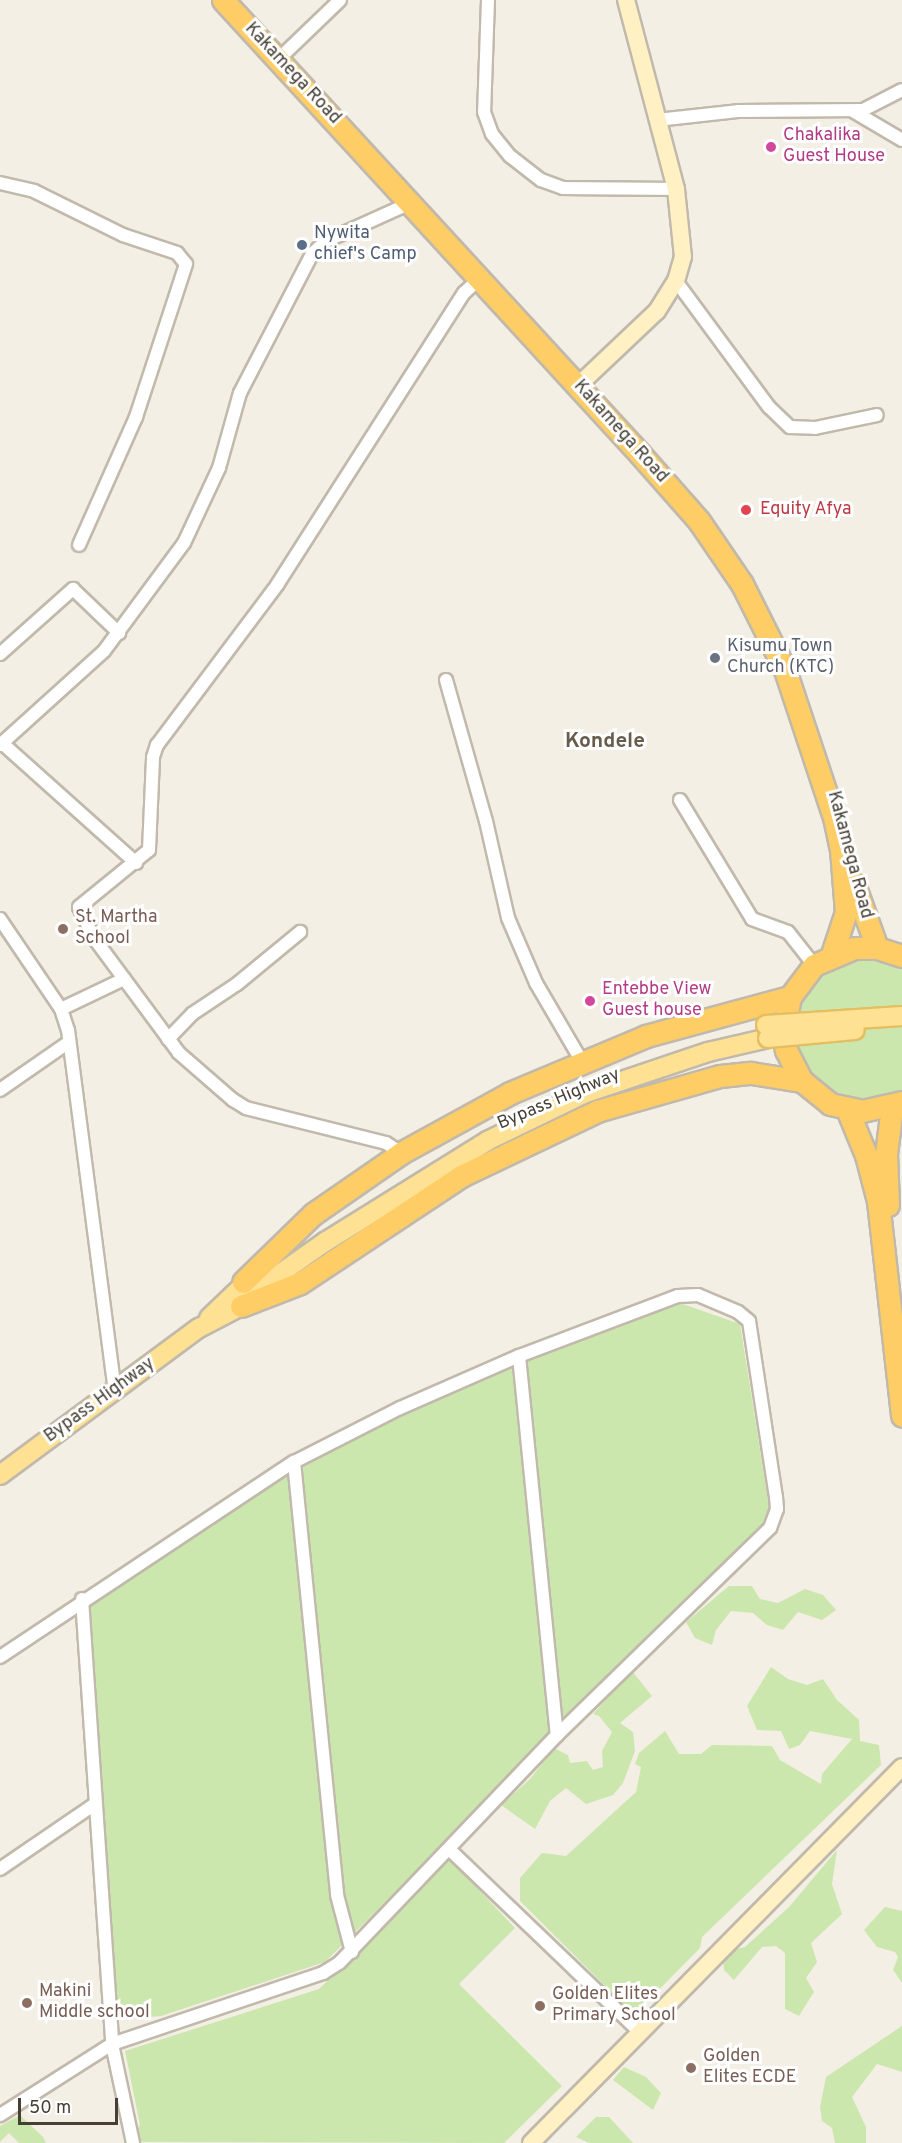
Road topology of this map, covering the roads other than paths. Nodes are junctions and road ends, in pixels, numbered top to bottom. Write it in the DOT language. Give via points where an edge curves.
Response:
graph roads {
  1 [pos="223,0"];
  2 [pos="235,0"];
  3 [pos="340,0"];
  4 [pos="488,0"];
  5 [pos="626,0"];
  6 [pos="285,53"];
  7 [pos="902,90"];
  8 [pos="853,111"];
  9 [pos="657,120"];
  10 [pos="902,140"];
  11 [pos="0,183"];
  12 [pos="676,189"];
  13 [pos="410,203"];
  14 [pos="479,279"];
  15 [pos="676,281"];
  16 [pos="584,380"];
  17 [pos="876,415"];
  18 [pos="79,545"];
  19 [pos="119,633"];
  20 [pos="0,654"];
  21 [pos="446,680"];
  22 [pos="1,744"];
  23 [pos="680,800"];
  24 [pos="136,863"];
  25 [pos="0,919"];
  26 [pos="300,932"];
  27 [pos="877,948"];
  28 [pos="902,956"];
  29 [pos="823,959"];
  30 [pos="124,979"];
  31 [pos="790,997"];
  32 [pos="61,1009"];
  33 [pos="902,1016"];
  34 [pos="902,1027"];
  35 [pos="168,1039"];
  36 [pos="69,1042"];
  37 [pos="580,1060"];
  38 [pos="802,1081"];
  39 [pos="0,1090"];
  40 [pos="897,1104"];
  41 [pos="847,1109"];
  42 [pos="400,1153"];
  43 [pos="321,1239"];
  44 [pos="243,1282"];
  45 [pos="241,1306"];
  46 [pos="902,1316"];
  47 [pos="199,1328"];
  48 [pos="519,1356"];
  49 [pos="115,1390"];
  50 [pos="902,1416"];
  51 [pos="294,1462"];
  52 [pos="0,1475"];
  53 [pos="82,1599"];
  54 [pos="0,1657"];
  55 [pos="557,1736"];
  56 [pos="902,1767"];
  57 [pos="95,1804"];
  58 [pos="449,1849"];
  59 [pos="0,1869"];
  60 [pos="352,1952"];
  61 [pos="640,2033"];
  62 [pos="112,2044"];
  63 [pos="0,2115"];
  64 [pos="133,2143"];
  65 [pos="531,2143"];
  1 -- 13 [label="highway, Kakamega Road"];
  2 -- 6 [label="highway, Kakamega Road"];
  3 -- 6 [label="street"];
  4 -- 12 [label="street" via="484,112 492,134 510,156 541,180 563,188"];
  5 -- 9 [label="street"];
  6 -- 16 [label="highway, Kakamega Road"];
  7 -- 8 [label="street" via="878,105"];
  8 -- 9 [label="street" via="738,111"];
  8 -- 10 [label="street"];
  9 -- 12 [label="street"];
  11 -- 18 [label="street" via="34,191 123,235 177,254 186,264 136,417"];
  12 -- 15 [label="street" via="683,257"];
  13 -- 14 [label="highway, Kakamega Road"];
  13 -- 19 [label="street" via="326,242 312,254 240,393 221,461 194,525"];
  14 -- 24 [label="street" via="464,293 276,585 157,745 153,757 150,850"];
  14 -- 29 [label="highway, Kakamega Road" via="699,521 747,593 785,670 841,849 846,912"];
  15 -- 16 [label="street" via="657,311"];
  15 -- 17 [label="street" via="769,407 790,427 814,428"];
  16 -- 27 [label="highway, Kakamega Road" via="703,518 746,579 776,635 811,717 839,813 861,911"];
  19 -- 20 [label="street" via="73,589"];
  19 -- 22 [label="street" via="90,665"];
  21 -- 37 [label="street" via="486,821 508,918 536,983"];
  22 -- 24 [label="street"];
  23 -- 29 [label="street" via="752,919 788,932"];
  24 -- 30 [label="street" via="78,907 84,923"];
  25 -- 32 [label="street"];
  26 -- 35 [label="street" via="237,984 192,1014"];
  27 -- 28 [label="highway"];
  27 -- 29 [label="highway" via="854,948"];
  29 -- 31 [label="highway, Kakamega Road"];
  30 -- 32 [label="street"];
  30 -- 35 [label="street"];
  31 -- 37 [label="highway" via="686,1022"];
  31 -- 38 [label="highway" via="785,1014 786,1050"];
  32 -- 36 [label="street"];
  33 -- 43 [label="main road, Bypass Highway, bridge" via="766,1025 586,1085 482,1134"];
  34 -- 43 [label="main road, Bypass Highway, bridge" via="768,1038 708,1052 586,1093 487,1141"];
  35 -- 42 [label="street" via="189,1064 246,1108 386,1143"];
  36 -- 39 [label="street"];
  36 -- 49 [label="street"];
  37 -- 42 [label="highway"];
  38 -- 41 [label="highway" via="830,1104"];
  38 -- 45 [label="highway" via="751,1073 720,1076 597,1111 461,1176 308,1278"];
  40 -- 41 [label="highway"];
  40 -- 46 [label="highway" via="886,1154"];
  41 -- 50 [label="highway" via="866,1155 878,1201"];
  42 -- 44 [label="highway" via="313,1214"];
  43 -- 44 [label="main road, Bypass Highway"];
  43 -- 45 [label="main road, Bypass Highway"];
  44 -- 47 [label="main road, Bypass Highway"];
  45 -- 47 [label="main road, Bypass Highway"];
  47 -- 49 [label="main road, Bypass Highway"];
  48 -- 51 [label="street" via="400,1408"];
  48 -- 55 [label="street"];
  48 -- 55 [label="street" via="678,1296 698,1295 738,1312 749,1321 776,1497 777,1509 770,1528"];
  49 -- 52 [label="main road, Bypass Highway"];
  51 -- 53 [label="street"];
  51 -- 60 [label="street" via="337,1895"];
  53 -- 54 [label="street"];
  53 -- 57 [label="street"];
  55 -- 58 [label="street"];
  56 -- 61 [label="street"];
  57 -- 59 [label="street"];
  57 -- 62 [label="street"];
  58 -- 60 [label="street"];
  58 -- 61 [label="street"];
  60 -- 62 [label="street" via="323,1973"];
  61 -- 65 [label="street"];
  62 -- 63 [label="street"];
  62 -- 64 [label="street"];
}
